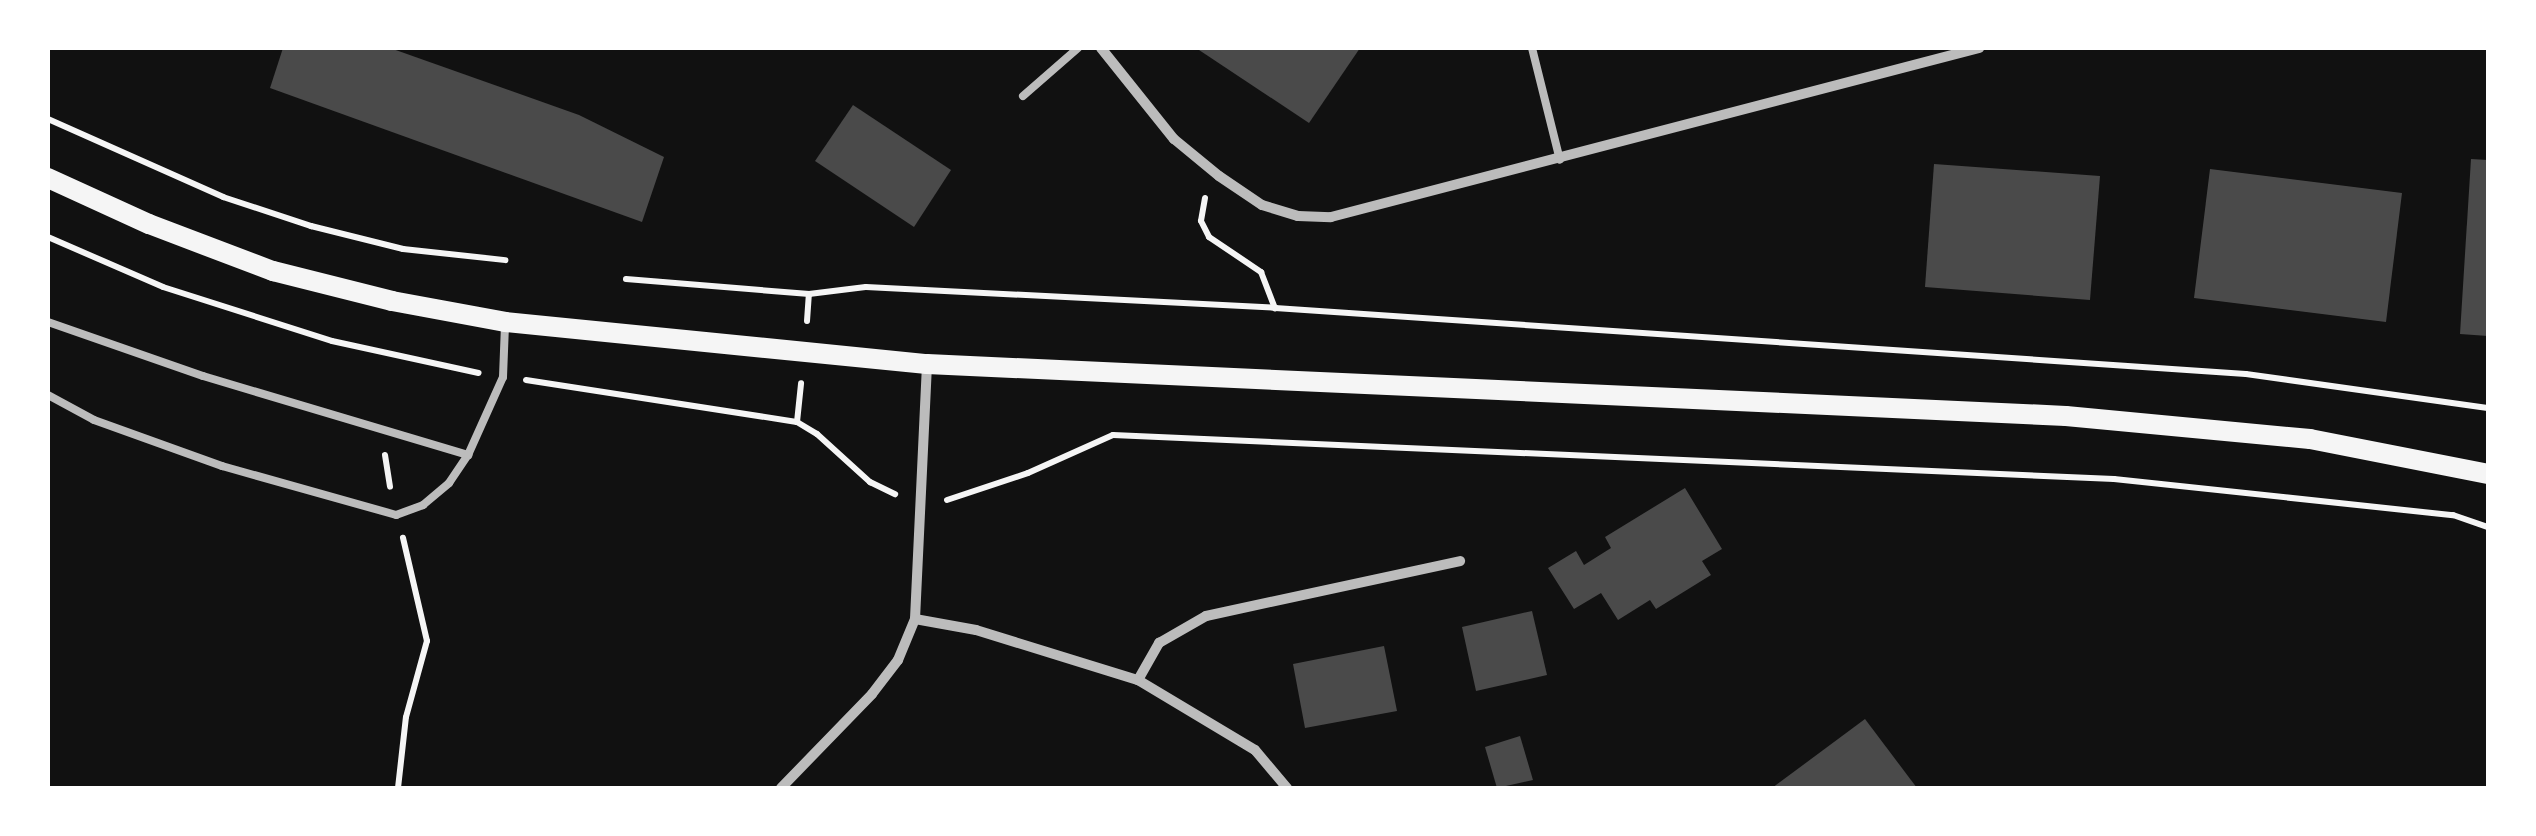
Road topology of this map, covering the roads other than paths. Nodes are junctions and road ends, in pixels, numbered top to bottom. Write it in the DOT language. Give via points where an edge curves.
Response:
graph roads {
  1 [pos="1078,48"];
  2 [pos="1101,48"];
  3 [pos="1532,48"];
  4 [pos="1978,48"];
  5 [pos="1023,96"];
  6 [pos="1560,160"];
  7 [pos="48,178"];
  8 [pos="48,322"];
  9 [pos="505,322"];
  10 [pos="927,364"];
  11 [pos="48,395"];
  12 [pos="468,455"];
  13 [pos="2488,474"];
  14 [pos="1460,560"];
  15 [pos="915,620"];
  16 [pos="1138,680"];
  17 [pos="781,788"];
  18 [pos="1287,788"];
  1 -- 5 [label="lane"];
  2 -- 6 [label="street" via="1174,139 1262,205 1298,216 1331,217"];
  3 -- 6 [label="lane"];
  4 -- 6 [label="street"];
  7 -- 9 [label="main road" via="273,271"];
  8 -- 12 [label="lane"];
  9 -- 10 [label="main road"];
  9 -- 12 [label="lane" via="503,376"];
  10 -- 13 [label="main road" via="2066,416 2310,439"];
  10 -- 15 [label="street"];
  11 -- 12 [label="lane" via="94,420 222,466 396,514 423,505"];
  14 -- 16 [label="street" via="1206,616 1159,643"];
  15 -- 16 [label="street" via="976,630"];
  15 -- 17 [label="street" via="898,660 872,694"];
  16 -- 18 [label="street" via="1255,750"];
}
